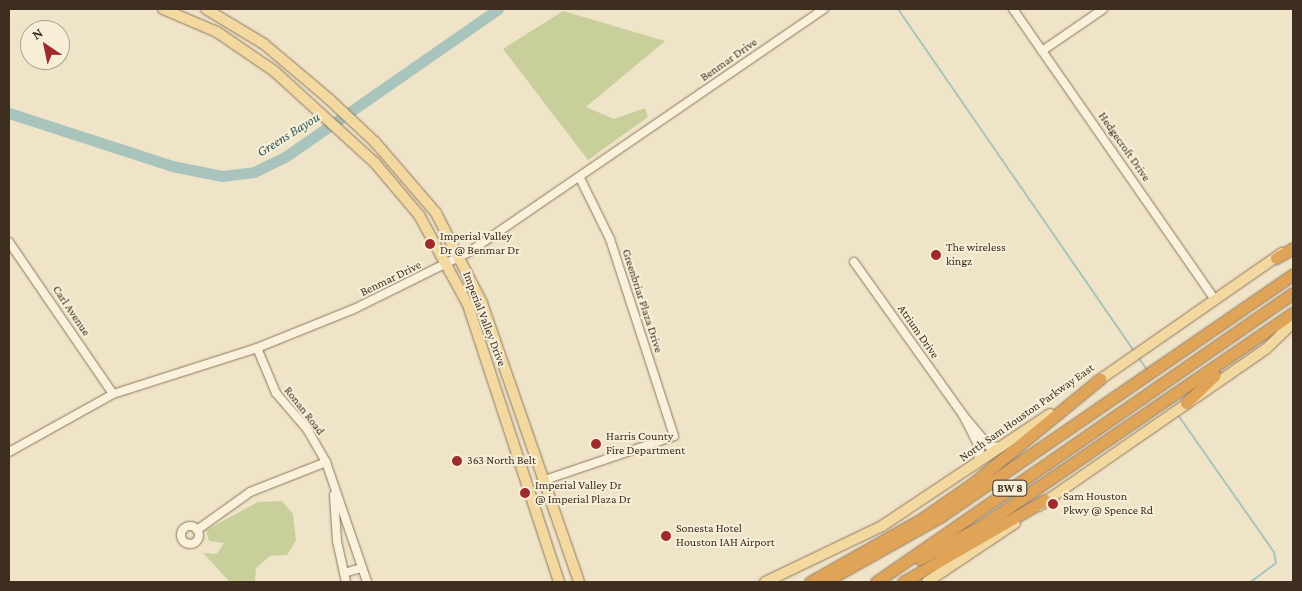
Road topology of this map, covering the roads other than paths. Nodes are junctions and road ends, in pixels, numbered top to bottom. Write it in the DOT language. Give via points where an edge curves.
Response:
graph roads {
  1 [pos="163,9"];
  2 [pos="206,9"];
  3 [pos="824,9"];
  4 [pos="1013,9"];
  5 [pos="1103,9"];
  6 [pos="1042,51"];
  7 [pos="402,170"];
  8 [pos="580,178"];
  9 [pos="391,180"];
  10 [pos="9,242"];
  11 [pos="1293,246"];
  12 [pos="461,257"];
  13 [pos="1276,258"];
  14 [pos="854,262"];
  15 [pos="449,264"];
  16 [pos="1293,274"];
  17 [pos="1293,293"];
  18 [pos="1215,300"];
  19 [pos="1293,313"];
  20 [pos="1293,323"];
  21 [pos="257,348"];
  22 [pos="1100,379"];
  23 [pos="114,394"];
  24 [pos="1186,403"];
  25 [pos="963,415"];
  26 [pos="1003,447"];
  27 [pos="9,452"];
  28 [pos="326,462"];
  29 [pos="978,464"];
  30 [pos="542,481"];
  31 [pos="333,488"];
  32 [pos="1045,500"];
  33 [pos="553,509"];
  34 [pos="538,514"];
  35 [pos="197,530"];
  36 [pos="362,568"];
  37 [pos="344,573"];
  38 [pos="346,582"];
  39 [pos="366,582"];
  40 [pos="559,582"];
  41 [pos="579,582"];
  42 [pos="765,582"];
  43 [pos="810,582"];
  44 [pos="824,582"];
  45 [pos="876,582"];
  46 [pos="903,582"];
  47 [pos="927,582"];
  1 -- 9 [label="main road, Imperial Valley Drive" via="236,43 316,109"];
  2 -- 7 [label="main road, Imperial Valley Drive" via="264,44 329,98"];
  3 -- 8 [label="street, Benmar Drive"];
  4 -- 6 [label="street, Hedgecroft Drive"];
  5 -- 6 [label="street"];
  6 -- 18 [label="street, Hedgecroft Drive"];
  7 -- 9 [label="main road"];
  7 -- 12 [label="main road, Imperial Valley Drive" via="436,213"];
  8 -- 12 [label="street, Benmar Drive"];
  8 -- 30 [label="street, Greenbriar Plaza Drive" via="610,239 674,436"];
  9 -- 15 [label="main road, Imperial Valley Drive" via="419,215"];
  10 -- 23 [label="street, Carl Avenue"];
  11 -- 13 [label="highway"];
  12 -- 15 [label="street, Benmar Drive"];
  12 -- 30 [label="main road, Imperial Valley Drive" via="490,324"];
  13 -- 18 [label="main road, North Sam Houston Parkway East"];
  14 -- 25 [label="street, Atrium Drive"];
  15 -- 21 [label="street, Benmar Drive" via="354,309"];
  15 -- 34 [label="main road, Imperial Valley Drive" via="476,327"];
  16 -- 44 [label="highway, BW 8" via="932,522"];
  17 -- 45 [label="highway, BW 8"];
  18 -- 22 [label="main road, North Sam Houston Parkway East"];
  19 -- 24 [label="highway" via="1196,389"];
  19 -- 45 [label="highway" via="984,525"];
  20 -- 24 [label="main road" via="1267,348"];
  21 -- 23 [label="street, Benmar Drive"];
  21 -- 28 [label="street, Ronan Road" via="276,393 306,429"];
  22 -- 26 [label="main road, North Sam Houston Parkway East"];
  22 -- 43 [label="highway" via="957,494"];
  23 -- 27 [label="street, Benmar Drive"];
  24 -- 32 [label="main road"];
  25 -- 26 [label="street, Atrium Drive" via="989,446"];
  25 -- 29 [label="street, Atrium Drive" via="980,449"];
  26 -- 29 [label="main road, North Sam Houston Parkway East"];
  28 -- 31 [label="street, Ronan Road"];
  28 -- 35 [label="street" via="250,492"];
  29 -- 42 [label="main road, North Sam Houston Parkway East" via="882,526"];
  30 -- 33 [label="main road, Imperial Valley Drive"];
  31 -- 36 [label="street, Ronan Road"];
  31 -- 37 [label="street, Ronan Road"];
  32 -- 46 [label="highway"];
  32 -- 47 [label="main road"];
  33 -- 34 [label="main road"];
  33 -- 41 [label="main road, Imperial Valley Drive"];
  34 -- 40 [label="main road, Imperial Valley Drive"];
  36 -- 37 [label="street"];
  36 -- 39 [label="street, Ronan Road"];
  37 -- 38 [label="street, Ronan Road"];
}
